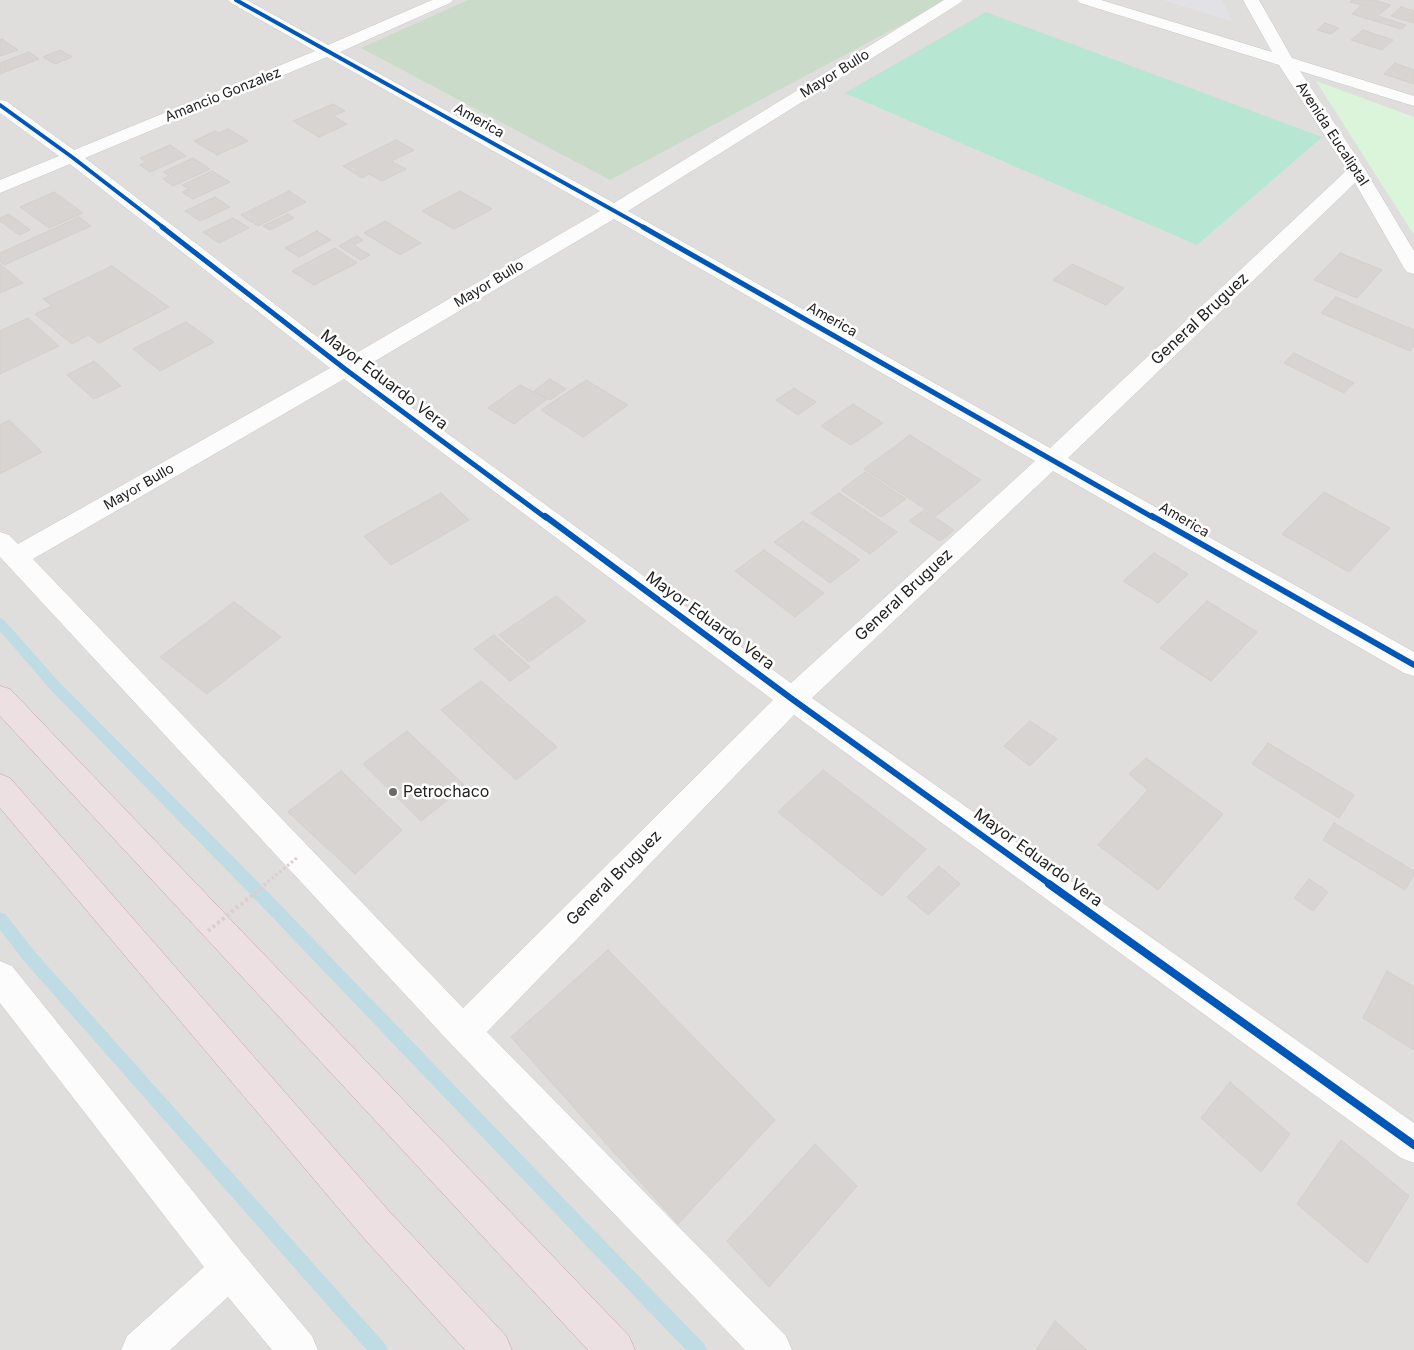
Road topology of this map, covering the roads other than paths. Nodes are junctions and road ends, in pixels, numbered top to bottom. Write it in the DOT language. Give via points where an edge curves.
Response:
graph roads {
  1 [pos="236,0"];
  2 [pos="445,0"];
  3 [pos="955,0"];
  4 [pos="1085,0"];
  5 [pos="1251,0"];
  6 [pos="328,51"];
  7 [pos="1285,61"];
  8 [pos="1414,102"];
  9 [pos="0,105"];
  10 [pos="72,157"];
  11 [pos="1357,170"];
  12 [pos="0,187"];
  13 [pos="614,211"];
  14 [pos="1414,268"];
  15 [pos="345,369"];
  16 [pos="1052,459"];
  17 [pos="8,549"];
  18 [pos="1414,665"];
  19 [pos="0,697"];
  20 [pos="792,699"];
  21 [pos="0,787"];
  22 [pos="0,977"];
  23 [pos="463,1032"];
  24 [pos="1414,1145"];
  25 [pos="230,1269"];
  26 [pos="141,1350"];
  27 [pos="298,1350"];
  28 [pos="492,1350"];
  29 [pos="615,1350"];
  30 [pos="772,1350"];
  1 -- 6 [label="street, America"];
  2 -- 6 [label="street, Amancio Gonzalez"];
  3 -- 13 [label="street, Mayor Bullo"];
  4 -- 7 [label="street"];
  5 -- 7 [label="street, Avenida Eucaliptal"];
  6 -- 10 [label="street, Amancio Gonzalez"];
  6 -- 13 [label="street, America"];
  7 -- 8 [label="street"];
  7 -- 11 [label="street, Avenida Eucaliptal"];
  9 -- 10 [label="street, Mayor Eduardo Vera"];
  10 -- 12 [label="street, Amancio Gonzalez"];
  10 -- 15 [label="street, Mayor Eduardo Vera"];
  11 -- 14 [label="street, Avenida Eucaliptal"];
  11 -- 16 [label="street, General Bruguez"];
  13 -- 15 [label="street, Mayor Bullo"];
  13 -- 16 [label="street, America"];
  15 -- 17 [label="street, Mayor Bullo"];
  15 -- 20 [label="street, Mayor Eduardo Vera"];
  16 -- 18 [label="street, America"];
  16 -- 20 [label="street, General Bruguez"];
  17 -- 23 [label="street"];
  19 -- 29 [label="highway"];
  20 -- 23 [label="street, General Bruguez"];
  20 -- 24 [label="street, Mayor Eduardo Vera"];
  21 -- 28 [label="highway" via="375,1223"];
  22 -- 25 [label="street"];
  23 -- 30 [label="street"];
  25 -- 26 [label="street"];
  25 -- 27 [label="street"];
}
